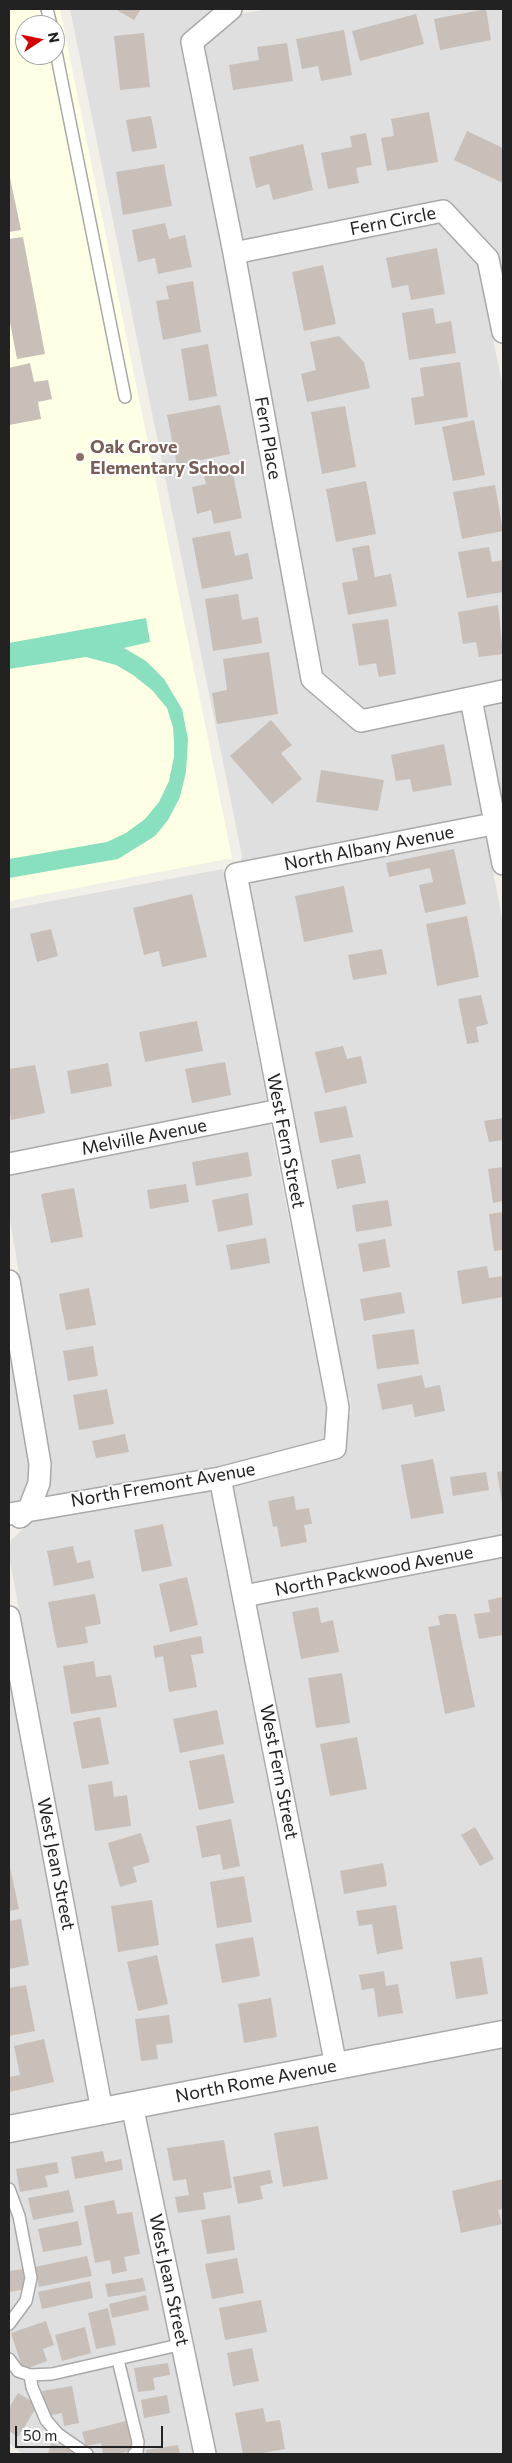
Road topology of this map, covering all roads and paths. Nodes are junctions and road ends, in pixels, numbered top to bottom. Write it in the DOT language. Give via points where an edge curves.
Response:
graph roads {
  1 [pos="231,9"];
  2 [pos="59,65"];
  3 [pos="234,253"];
  4 [pos="503,332"];
  5 [pos="124,397"];
  6 [pos="503,691"];
  7 [pos="471,699"];
  8 [pos="499,822"];
  9 [pos="503,864"];
  10 [pos="236,874"];
  11 [pos="280,1110"];
  12 [pos="9,1164"];
  13 [pos="9,1281"];
  14 [pos="338,1407"];
  15 [pos="220,1478"];
  16 [pos="29,1509"];
  17 [pos="9,1514"];
  18 [pos="9,1528"];
  19 [pos="503,1546"];
  20 [pos="244,1596"];
  21 [pos="9,1617"];
  22 [pos="503,2034"];
  23 [pos="336,2066"];
  24 [pos="132,2105"];
  25 [pos="102,2111"];
  26 [pos="9,2129"];
  27 [pos="9,2188"];
  28 [pos="9,2324"];
  29 [pos="183,2344"];
  30 [pos="9,2359"];
  31 [pos="118,2360"];
  32 [pos="30,2375"];
  33 [pos="87,2454"];
  34 [pos="134,2454"];
  35 [pos="205,2454"];
  1 -- 3 [label="street, Fern Place" via="192,42"];
  2 -- 5 [label="lane"];
  3 -- 4 [label="street, Fern Circle" via="443,211 488,259"];
  3 -- 7 [label="street, Fern Place" via="312,679 361,720"];
  6 -- 7 [label="street, Fern Place"];
  7 -- 8 [label="street"];
  8 -- 9 [label="street"];
  8 -- 10 [label="street, North Albany Avenue"];
  10 -- 11 [label="street, West Fern Street"];
  11 -- 12 [label="street, Melville Avenue"];
  11 -- 14 [label="street, West Fern Street"];
  13 -- 16 [label="street" via="40,1464 40,1483"];
  14 -- 15 [label="street, North Fremont Avenue" via="335,1448"];
  15 -- 16 [label="street, North Fremont Avenue"];
  15 -- 20 [label="street, West Fern Street"];
  16 -- 17 [label="street, North Fremont Avenue"];
  16 -- 18 [label="street"];
  19 -- 20 [label="street, North Packwood Avenue"];
  20 -- 23 [label="street, West Fern Street"];
  21 -- 25 [label="street, West Jean Street"];
  22 -- 23 [label="street, North Rome Avenue"];
  23 -- 24 [label="street, North Rome Avenue"];
  24 -- 25 [label="street, North Rome Avenue"];
  24 -- 29 [label="street, West Jean Street"];
  25 -- 26 [label="street, North Rome Avenue"];
  27 -- 28 [label="lane" via="19,2216 31,2278 26,2301"];
  29 -- 31 [label="lane"];
  29 -- 35 [label="street, West Jean Street"];
  30 -- 32 [label="lane" via="18,2371"];
  31 -- 32 [label="lane" via="52,2374"];
  31 -- 34 [label="lane" via="138,2442"];
  32 -- 33 [label="lane" via="46,2420 58,2434"];
}
